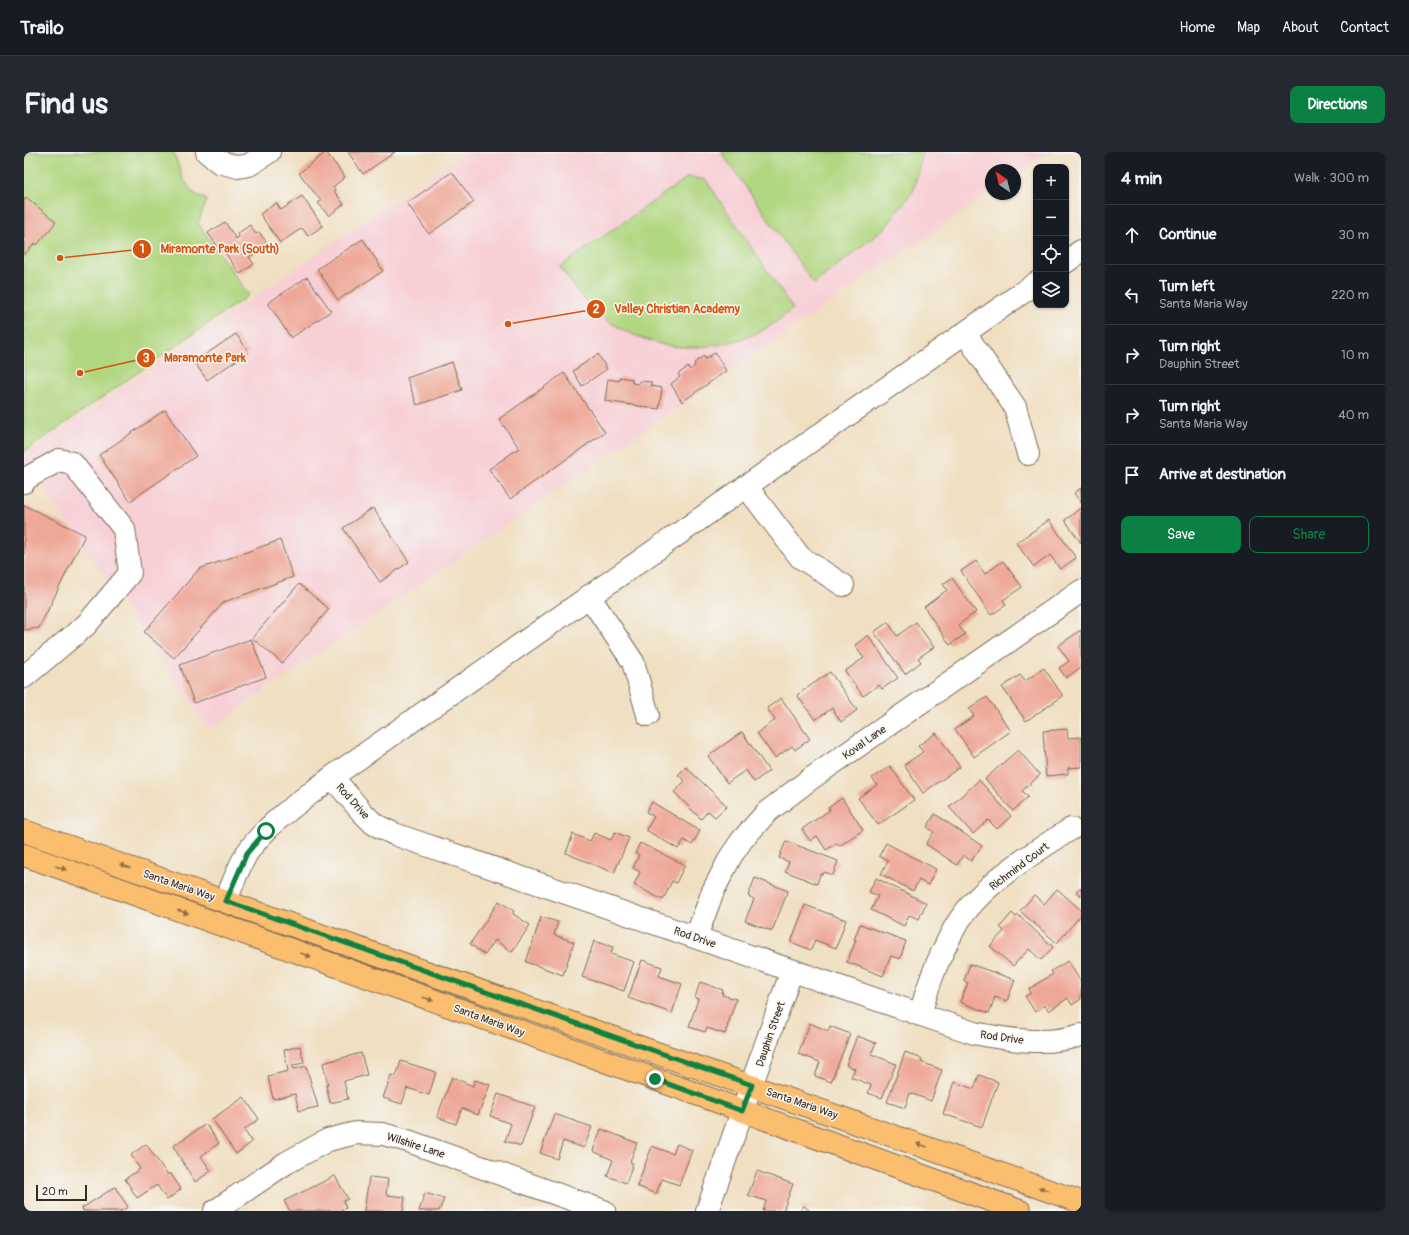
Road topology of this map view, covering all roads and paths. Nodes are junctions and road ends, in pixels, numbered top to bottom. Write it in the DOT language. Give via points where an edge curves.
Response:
graph roads {
  1 [pos="207,152"];
  2 [pos="269,152"];
  3 [pos="1081,252"];
  4 [pos="1069,260"];
  5 [pos="1033,285"];
  6 [pos="965,333"];
  7 [pos="1028,454"];
  8 [pos="24,482"];
  9 [pos="746,486"];
  10 [pos="843,585"];
  11 [pos="1081,591"];
  12 [pos="589,596"];
  13 [pos="24,677"];
  14 [pos="648,715"];
  15 [pos="332,777"];
  16 [pos="1070,829"];
  17 [pos="24,831"];
  18 [pos="24,855"];
  19 [pos="226,901"];
  20 [pos="696,937"];
  21 [pos="792,970"];
  22 [pos="920,1015"];
  23 [pos="1081,1035"];
  24 [pos="752,1085"];
  25 [pos="742,1111"];
  26 [pos="1081,1202"];
  27 [pos="216,1211"];
  28 [pos="604,1211"];
  29 [pos="707,1211"];
  30 [pos="1020,1211"];
  1 -- 2 [label="street" via="219,162 238,167 249,165"];
  3 -- 4 [label="street"];
  5 -- 6 [label="street"];
  6 -- 7 [label="street" via="1015,407"];
  6 -- 9 [label="street"];
  8 -- 13 [label="street" via="59,460 72,463 124,529 130,573 87,624"];
  9 -- 10 [label="street" via="800,557"];
  9 -- 12 [label="street"];
  11 -- 20 [label="street, Koval Lane" via="767,812 731,856 713,891"];
  12 -- 14 [label="street" via="633,662"];
  12 -- 15 [label="street"];
  15 -- 19 [label="street" via="288,810 247,853"];
  15 -- 20 [label="street, Rod Drive" via="374,824 394,834"];
  16 -- 22 [label="street, Richmind Court" via="994,882 974,901 956,926 933,974"];
  19 -- 17 [label="main road, Santa Maria Way, one-way"];
  18 -- 25 [label="main road, Santa Maria Way, one-way"];
  19 -- 24 [label="main road, Santa Maria Way"];
  20 -- 21 [label="street, Rod Drive"];
  21 -- 22 [label="street, Rod Drive"];
  21 -- 24 [label="street, Dauphin Street"];
  22 -- 23 [label="street, Rod Drive" via="974,1033 1004,1039 1051,1040"];
  24 -- 25 [label="street, Dauphin Street"];
  26 -- 24 [label="main road, Santa Maria Way, one-way"];
  25 -- 29 [label="street, Dauphin Street"];
  25 -- 30 [label="main road, Santa Maria Way"];
  27 -- 28 [label="street, Wilshire Lane" via="286,1163 328,1140 356,1133 383,1134 408,1141"];
}
